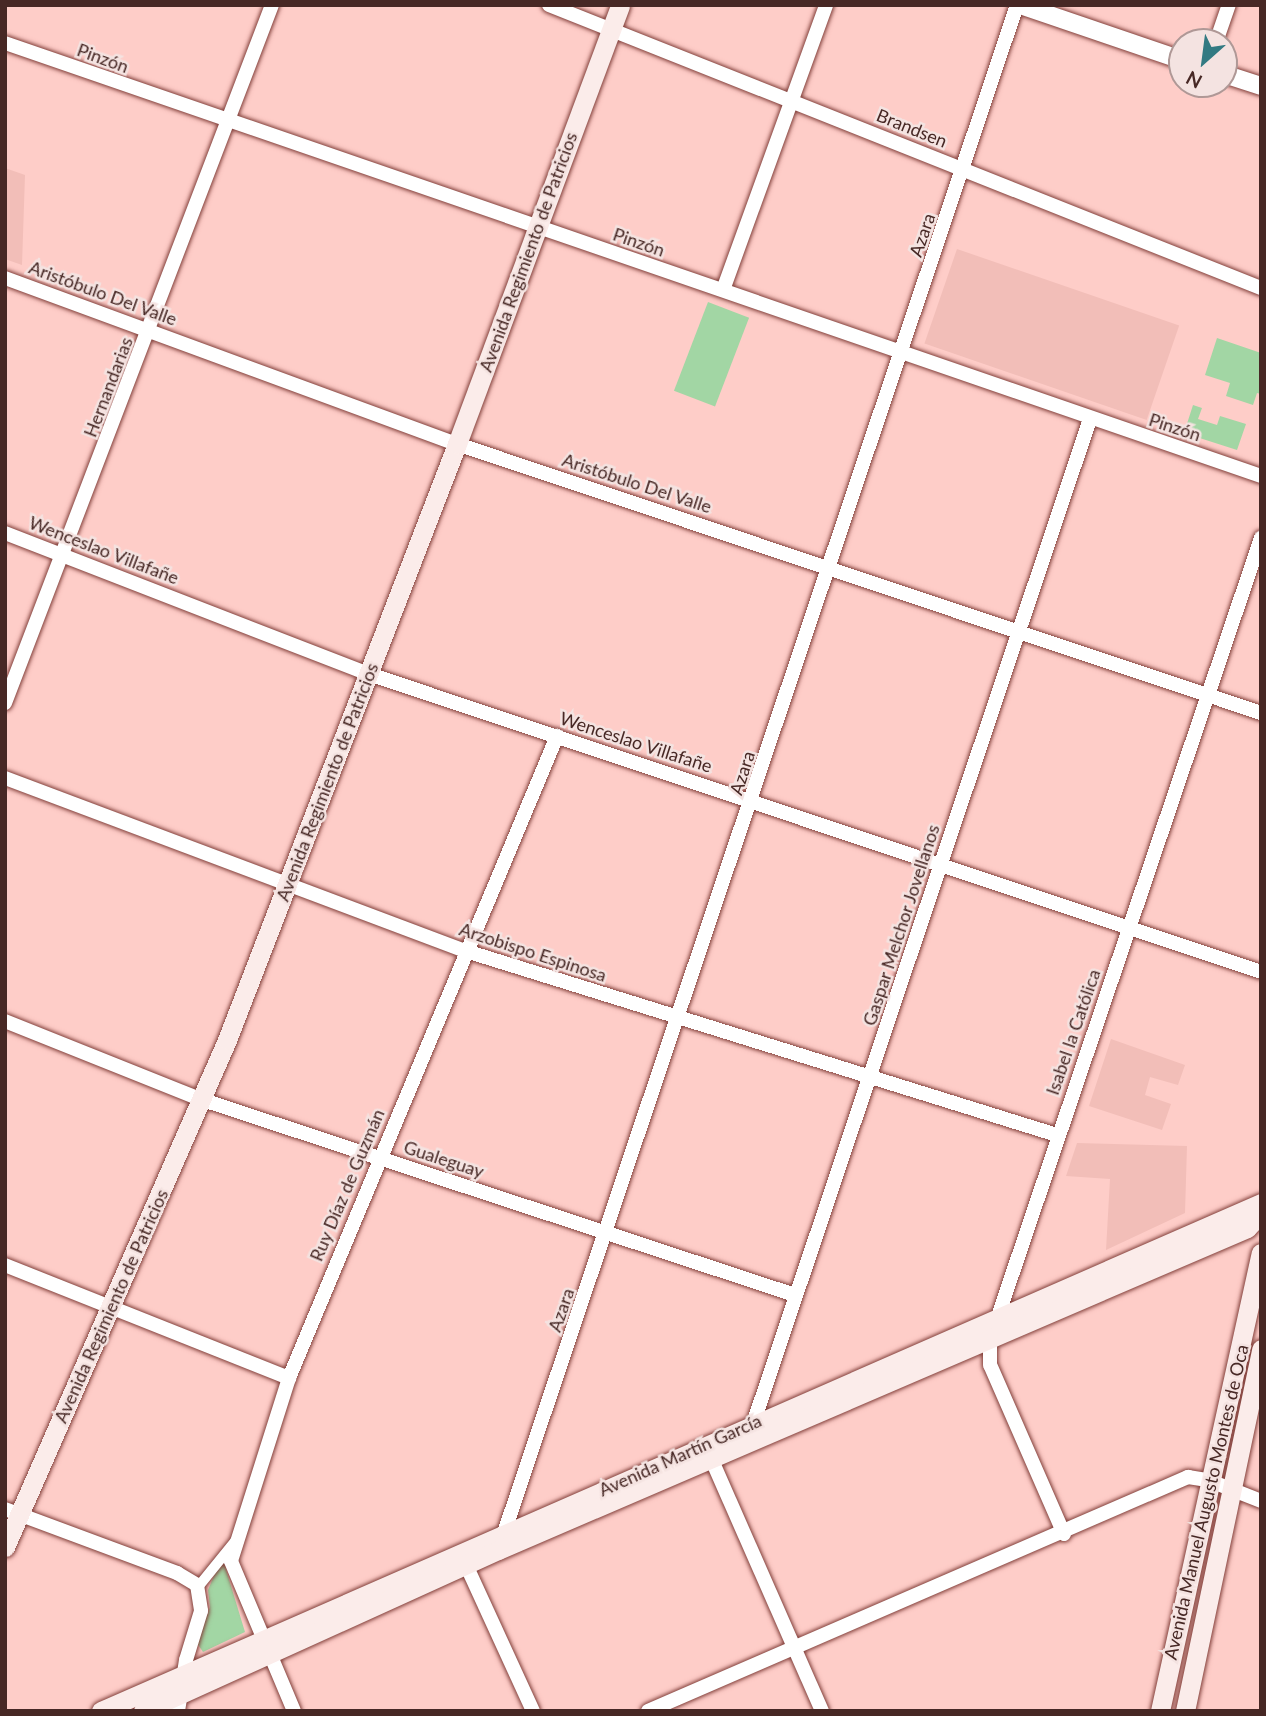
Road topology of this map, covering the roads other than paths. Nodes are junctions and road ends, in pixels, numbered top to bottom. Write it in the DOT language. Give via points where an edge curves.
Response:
graph roads {
  1 [pos="272,5"];
  2 [pos="549,5"];
  3 [pos="620,5"];
  4 [pos="826,5"];
  5 [pos="1018,5"];
  6 [pos="1229,5"];
  7 [pos="611,28"];
  8 [pos="1221,28"];
  9 [pos="5,43"];
  10 [pos="1168,55"];
  11 [pos="1238,79"];
  12 [pos="1261,86"];
  13 [pos="792,101"];
  14 [pos="227,123"];
  15 [pos="965,170"];
  16 [pos="536,228"];
  17 [pos="5,278"];
  18 [pos="1261,288"];
  19 [pos="723,290"];
  20 [pos="150,331"];
  21 [pos="902,355"];
  22 [pos="1090,419"];
  23 [pos="457,444"];
  24 [pos="1261,476"];
  25 [pos="5,533"];
  26 [pos="1261,538"];
  27 [pos="64,555"];
  28 [pos="831,567"];
  29 [pos="1019,632"];
  30 [pos="369,674"];
  31 [pos="1208,694"];
  32 [pos="5,703"];
  33 [pos="1261,713"];
  34 [pos="557,736"];
  35 [pos="5,778"];
  36 [pos="753,801"];
  37 [pos="942,864"];
  38 [pos="287,886"];
  39 [pos="1129,927"];
  40 [pos="469,952"];
  41 [pos="1261,972"];
  42 [pos="679,1020"];
  43 [pos="5,1021"];
  44 [pos="870,1079"];
  45 [pos="203,1100"];
  46 [pos="1057,1135"];
  47 [pos="378,1158"];
  48 [pos="1261,1203"];
  49 [pos="1261,1213"];
  50 [pos="608,1231"];
  51 [pos="1261,1253"];
  52 [pos="5,1265"];
  53 [pos="795,1294"];
  54 [pos="111,1307"];
  55 [pos="998,1318"];
  56 [pos="990,1340"];
  57 [pos="1261,1349"];
  58 [pos="289,1378"];
  59 [pos="750,1433"];
  60 [pos="708,1451"];
  61 [pos="1209,1480"];
  62 [pos="1230,1487"];
  63 [pos="1261,1501"];
  64 [pos="12,1512"];
  65 [pos="1064,1534"];
  66 [pos="239,1537"];
  67 [pos="502,1541"];
  68 [pos="5,1547"];
  69 [pos="463,1559"];
  70 [pos="198,1587"];
  71 [pos="794,1645"];
  72 [pos="266,1649"];
  73 [pos="181,1694"];
  74 [pos="101,1711"];
  75 [pos="144,1711"];
  76 [pos="294,1711"];
  77 [pos="533,1711"];
  78 [pos="648,1711"];
  79 [pos="822,1711"];
  80 [pos="1160,1711"];
  81 [pos="1185,1711"];
  1 -- 14 [label="street, Hernandarias"];
  2 -- 7 [label="street, Brandsen"];
  3 -- 7 [label="main road, Avenida Regimiento de Patricios"];
  4 -- 13 [label="street"];
  5 -- 10 [label="street"];
  5 -- 15 [label="street, Azara"];
  6 -- 8 [label="street"];
  7 -- 13 [label="street, Brandsen"];
  7 -- 16 [label="main road, Avenida Regimiento de Patricios"];
  9 -- 14 [label="street, Pinzón"];
  11 -- 12 [label="street"];
  13 -- 15 [label="street, Brandsen"];
  13 -- 19 [label="street"];
  14 -- 16 [label="street, Pinzón"];
  14 -- 20 [label="street, Hernandarias"];
  15 -- 18 [label="street, Brandsen"];
  15 -- 21 [label="street, Azara"];
  16 -- 19 [label="street, Pinzón"];
  16 -- 23 [label="main road, Avenida Regimiento de Patricios"];
  17 -- 20 [label="street, Aristóbulo Del Valle"];
  19 -- 21 [label="street, Pinzón"];
  20 -- 23 [label="street, Aristóbulo Del Valle"];
  20 -- 27 [label="street, Hernandarias"];
  21 -- 22 [label="street, Pinzón"];
  21 -- 28 [label="street, Azara"];
  22 -- 24 [label="street, Pinzón"];
  22 -- 29 [label="street, Gaspar Melchor Jovellanos"];
  23 -- 28 [label="street, Aristóbulo Del Valle"];
  23 -- 30 [label="main road, Avenida Regimiento de Patricios"];
  25 -- 27 [label="street, Wenceslao Villafañe"];
  26 -- 31 [label="street, Isabel la Católica"];
  27 -- 30 [label="street, Wenceslao Villafañe"];
  27 -- 32 [label="street, Hernandarias"];
  28 -- 29 [label="street, Aristóbulo Del Valle"];
  28 -- 36 [label="street, Azara"];
  29 -- 31 [label="street, Aristóbulo Del Valle"];
  29 -- 37 [label="street, Gaspar Melchor Jovellanos"];
  30 -- 34 [label="street, Wenceslao Villafañe"];
  30 -- 38 [label="main road, Avenida Regimiento de Patricios"];
  31 -- 33 [label="street, Aristóbulo Del Valle"];
  31 -- 39 [label="street, Isabel la Católica"];
  34 -- 36 [label="street, Wenceslao Villafañe"];
  34 -- 40 [label="street, Ruy Díaz de Guzmán"];
  35 -- 38 [label="street, Arzobispo Espinosa"];
  36 -- 37 [label="street, Wenceslao Villafañe"];
  36 -- 42 [label="street, Azara"];
  37 -- 39 [label="street, Wenceslao Villafañe"];
  37 -- 44 [label="street, Gaspar Melchor Jovellanos"];
  38 -- 40 [label="street, Arzobispo Espinosa"];
  38 -- 45 [label="main road, Avenida Regimiento de Patricios"];
  39 -- 41 [label="street, Wenceslao Villafañe"];
  39 -- 46 [label="street, Isabel la Católica"];
  40 -- 42 [label="street, Arzobispo Espinosa"];
  40 -- 47 [label="street, Ruy Díaz de Guzmán"];
  42 -- 44 [label="street, Arzobispo Espinosa"];
  42 -- 50 [label="street, Azara"];
  43 -- 45 [label="street, Gualeguay"];
  44 -- 46 [label="street, Arzobispo Espinosa"];
  44 -- 53 [label="street, Gaspar Melchor Jovellanos"];
  45 -- 47 [label="street, Gualeguay"];
  45 -- 54 [label="main road, Avenida Regimiento de Patricios"];
  46 -- 55 [label="street, Isabel la Católica"];
  47 -- 50 [label="street, Gualeguay"];
  47 -- 58 [label="street, Ruy Díaz de Guzmán"];
  48 -- 55 [label="main road, Avenida Martín García"];
  49 -- 56 [label="main road, Avenida Martín García" via="1247,1228"];
  50 -- 53 [label="street, Gualeguay"];
  50 -- 67 [label="street, Azara"];
  51 -- 61 [label="main road, Avenida Manuel Augusto Montes de Oca"];
  52 -- 54 [label="street"];
  53 -- 59 [label="street, Gaspar Melchor Jovellanos"];
  54 -- 58 [label="street"];
  54 -- 64 [label="main road, Avenida Regimiento de Patricios"];
  55 -- 56 [label="street, Isabel la Católica"];
  55 -- 59 [label="main road, Avenida Martín García"];
  56 -- 59 [label="main road, Avenida Martín García"];
  56 -- 65 [label="street, Isabel la Católica" via="990,1365"];
  57 -- 62 [label="main road, Avenida Manuel Augusto Montes de Oca"];
  58 -- 66 [label="street, Ruy Díaz de Guzmán"];
  59 -- 60 [label="main road, Avenida Martín García"];
  60 -- 67 [label="main road, Avenida Martín García"];
  60 -- 71 [label="street"];
  61 -- 62 [label="street"];
  61 -- 65 [label="street" via="1188,1477"];
  61 -- 80 [label="main road, Avenida Manuel Augusto Montes de Oca"];
  62 -- 63 [label="street"];
  62 -- 81 [label="main road, Avenida Manuel Augusto Montes de Oca"];
  64 -- 68 [label="main road, Avenida Regimiento de Patricios"];
  64 -- 70 [label="street" via="177,1573"];
  65 -- 71 [label="street"];
  66 -- 70 [label="street"];
  66 -- 72 [label="street, Ruy Díaz de Guzmán" via="233,1570"];
  67 -- 69 [label="main road, Avenida Martín García"];
  69 -- 72 [label="main road, Avenida Martín García"];
  69 -- 77 [label="street"];
  70 -- 73 [label="street" via="201,1611"];
  71 -- 78 [label="street"];
  71 -- 79 [label="street"];
  72 -- 73 [label="main road, Avenida Martín García"];
  72 -- 76 [label="street, Ruy Díaz de Guzmán"];
  73 -- 74 [label="main road, Avenida Martín García"];
  73 -- 75 [label="main road, Avenida Martín García"];
}
